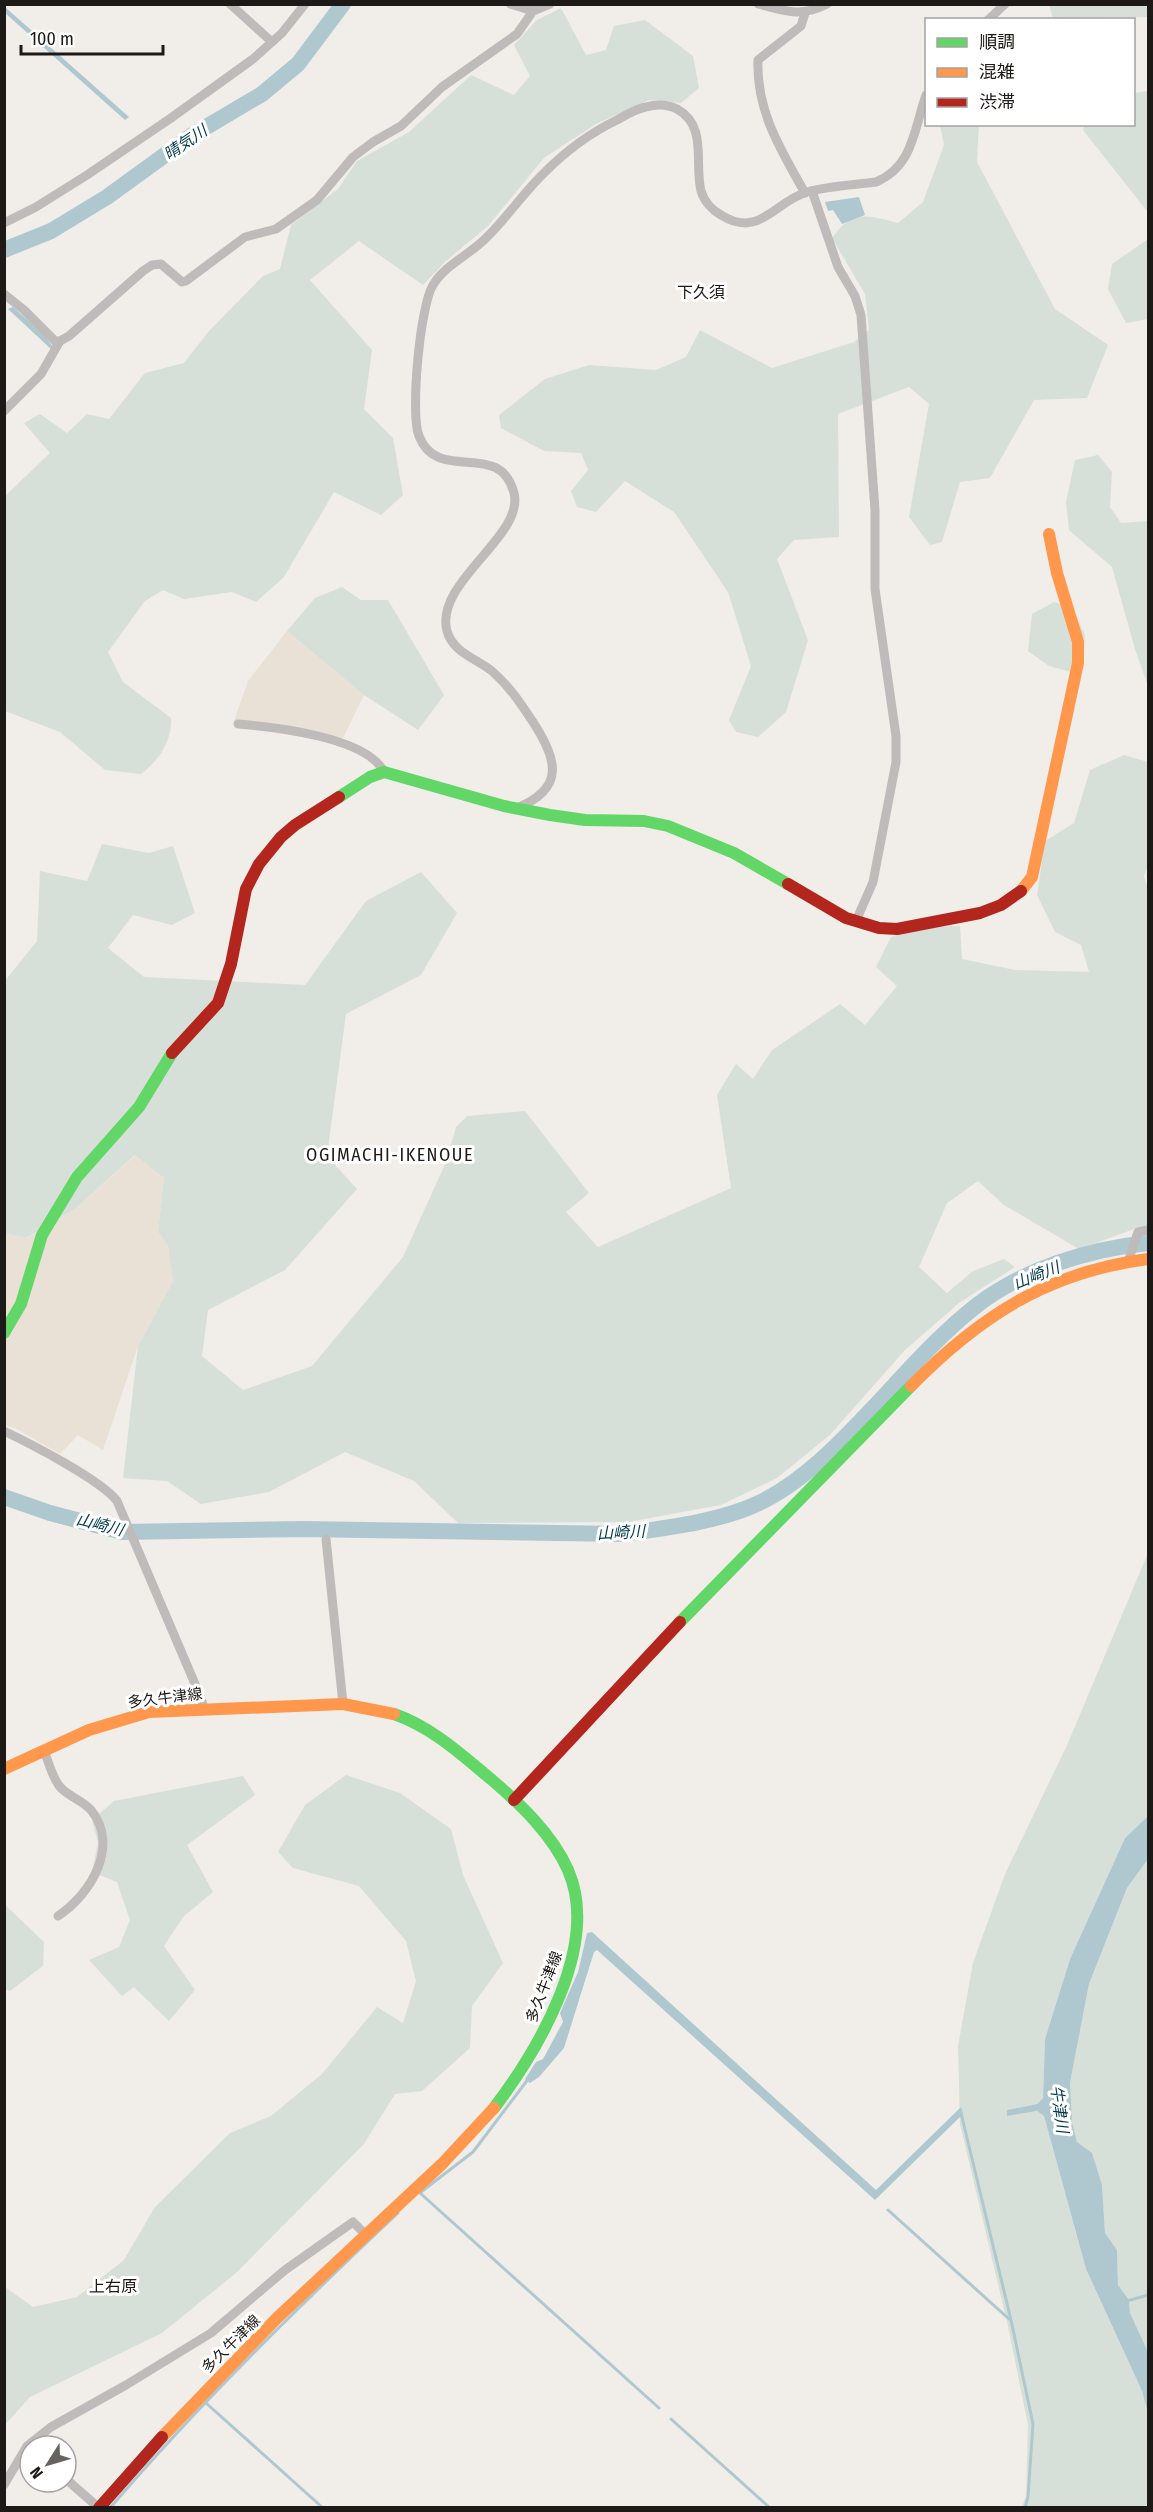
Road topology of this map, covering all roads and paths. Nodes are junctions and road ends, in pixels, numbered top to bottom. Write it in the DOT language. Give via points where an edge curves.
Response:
graph roads {
  1 [pos="230,4"];
  2 [pos="305,4"];
  3 [pos="510,4"];
  4 [pos="550,4"];
  5 [pos="758,4"];
  6 [pos="827,4"];
  7 [pos="1005,4"];
  8 [pos="533,11"];
  9 [pos="805,13"];
  10 [pos="990,18"];
  11 [pos="273,42"];
  12 [pos="925,102"];
  13 [pos="808,192"];
  14 [pos="4,223"];
  15 [pos="4,294"];
  16 [pos="60,341"];
  17 [pos="4,411"];
  18 [pos="1049,534"];
  19 [pos="238,724"];
  20 [pos="384,772"];
  21 [pos="517,808"];
  22 [pos="856,921"];
  23 [pos="1149,1230"];
  24 [pos="1129,1257"];
  25 [pos="1149,1259"];
  26 [pos="4,1333"];
  27 [pos="4,1431"];
  28 [pos="326,1539"];
  29 [pos="343,1704"];
  30 [pos="204,1708"];
  31 [pos="44,1750"];
  32 [pos="4,1768"];
  33 [pos="514,1800"];
  34 [pos="58,1916"];
  35 [pos="365,2234"];
  36 [pos="43,2434"];
  37 [pos="18,2464"];
  38 [pos="4,2485"];
  39 [pos="78,2490"];
  40 [pos="99,2508"];
  1 -- 11 [label="street"];
  2 -- 11 [label="street"];
  3 -- 8 [label="street"];
  4 -- 8 [label="street"];
  5 -- 9 [label="street"];
  6 -- 9 [label="street"];
  7 -- 10 [label="street"];
  8 -- 16 [label="street" via="517,34 442,87 401,126 353,157 317,200 276,229 245,237 186,281 182,282 161,264 152,265"];
  9 -- 13 [label="street" via="801,26 758,60 758,69 772,134"];
  11 -- 14 [label="street" via="87,175"];
  12 -- 13 [label="street" via="909,152 892,172 876,182"];
  13 -- 21 [label="street" via="756,221 735,222 719,214 705,200 700,188 698,139 690,121 668,106 650,106 601,128 569,150 496,229 433,285 422,322 418,434 429,452 445,461 492,464 511,484 515,496 507,525 456,591 445,619 451,640 459,650 502,680 549,747 554,768 548,786 534,801"];
  13 -- 22 [label="street" via="861,315 875,510 875,589 896,736 894,772 873,882"];
  15 -- 16 [label="street" via="55,341"];
  16 -- 17 [label="street" via="41,374"];
  18 -- 22 [label="street" via="1078,642 1078,663 1032,877 1026,887 1003,903 974,914 899,929"];
  19 -- 20 [label="street" via="266,726 349,745 374,758"];
  20 -- 21 [label="street"];
  20 -- 26 [label="street" via="296,825 259,864 244,896 231,964 218,1003 176,1046 139,1107 77,1177 42,1235 21,1304"];
  21 -- 22 [label="street" via="575,819 639,820 668,826 757,865 814,903"];
  23 -- 24 [label="street" via="1138,1232"];
  24 -- 25 [label="street"];
  24 -- 33 [label="street" via="1054,1281 1018,1299 956,1344 699,1600"];
  27 -- 30 [label="street" via="43,1450 113,1495"];
  28 -- 29 [label="street"];
  29 -- 30 [label="street, 多久牛津線"];
  29 -- 33 [label="street, 多久牛津線" via="379,1709 422,1725"];
  30 -- 31 [label="street, 多久牛津線" via="149,1712 114,1721"];
  31 -- 32 [label="street, 多久牛津線"];
  31 -- 34 [label="street" via="59,1787 89,1809 100,1825 103,1844 98,1871 86,1891"];
  33 -- 35 [label="street, 多久牛津線" via="561,1855 572,1882 579,1920 570,1969 542,2034 496,2105"];
  35 -- 36 [label="street" via="353,2222 285,2270 211,2333"];
  35 -- 40 [label="street, 多久牛津線" via="151,2447"];
  37 -- 38 [label="street"];
  39 -- 40 [label="street"];
}
